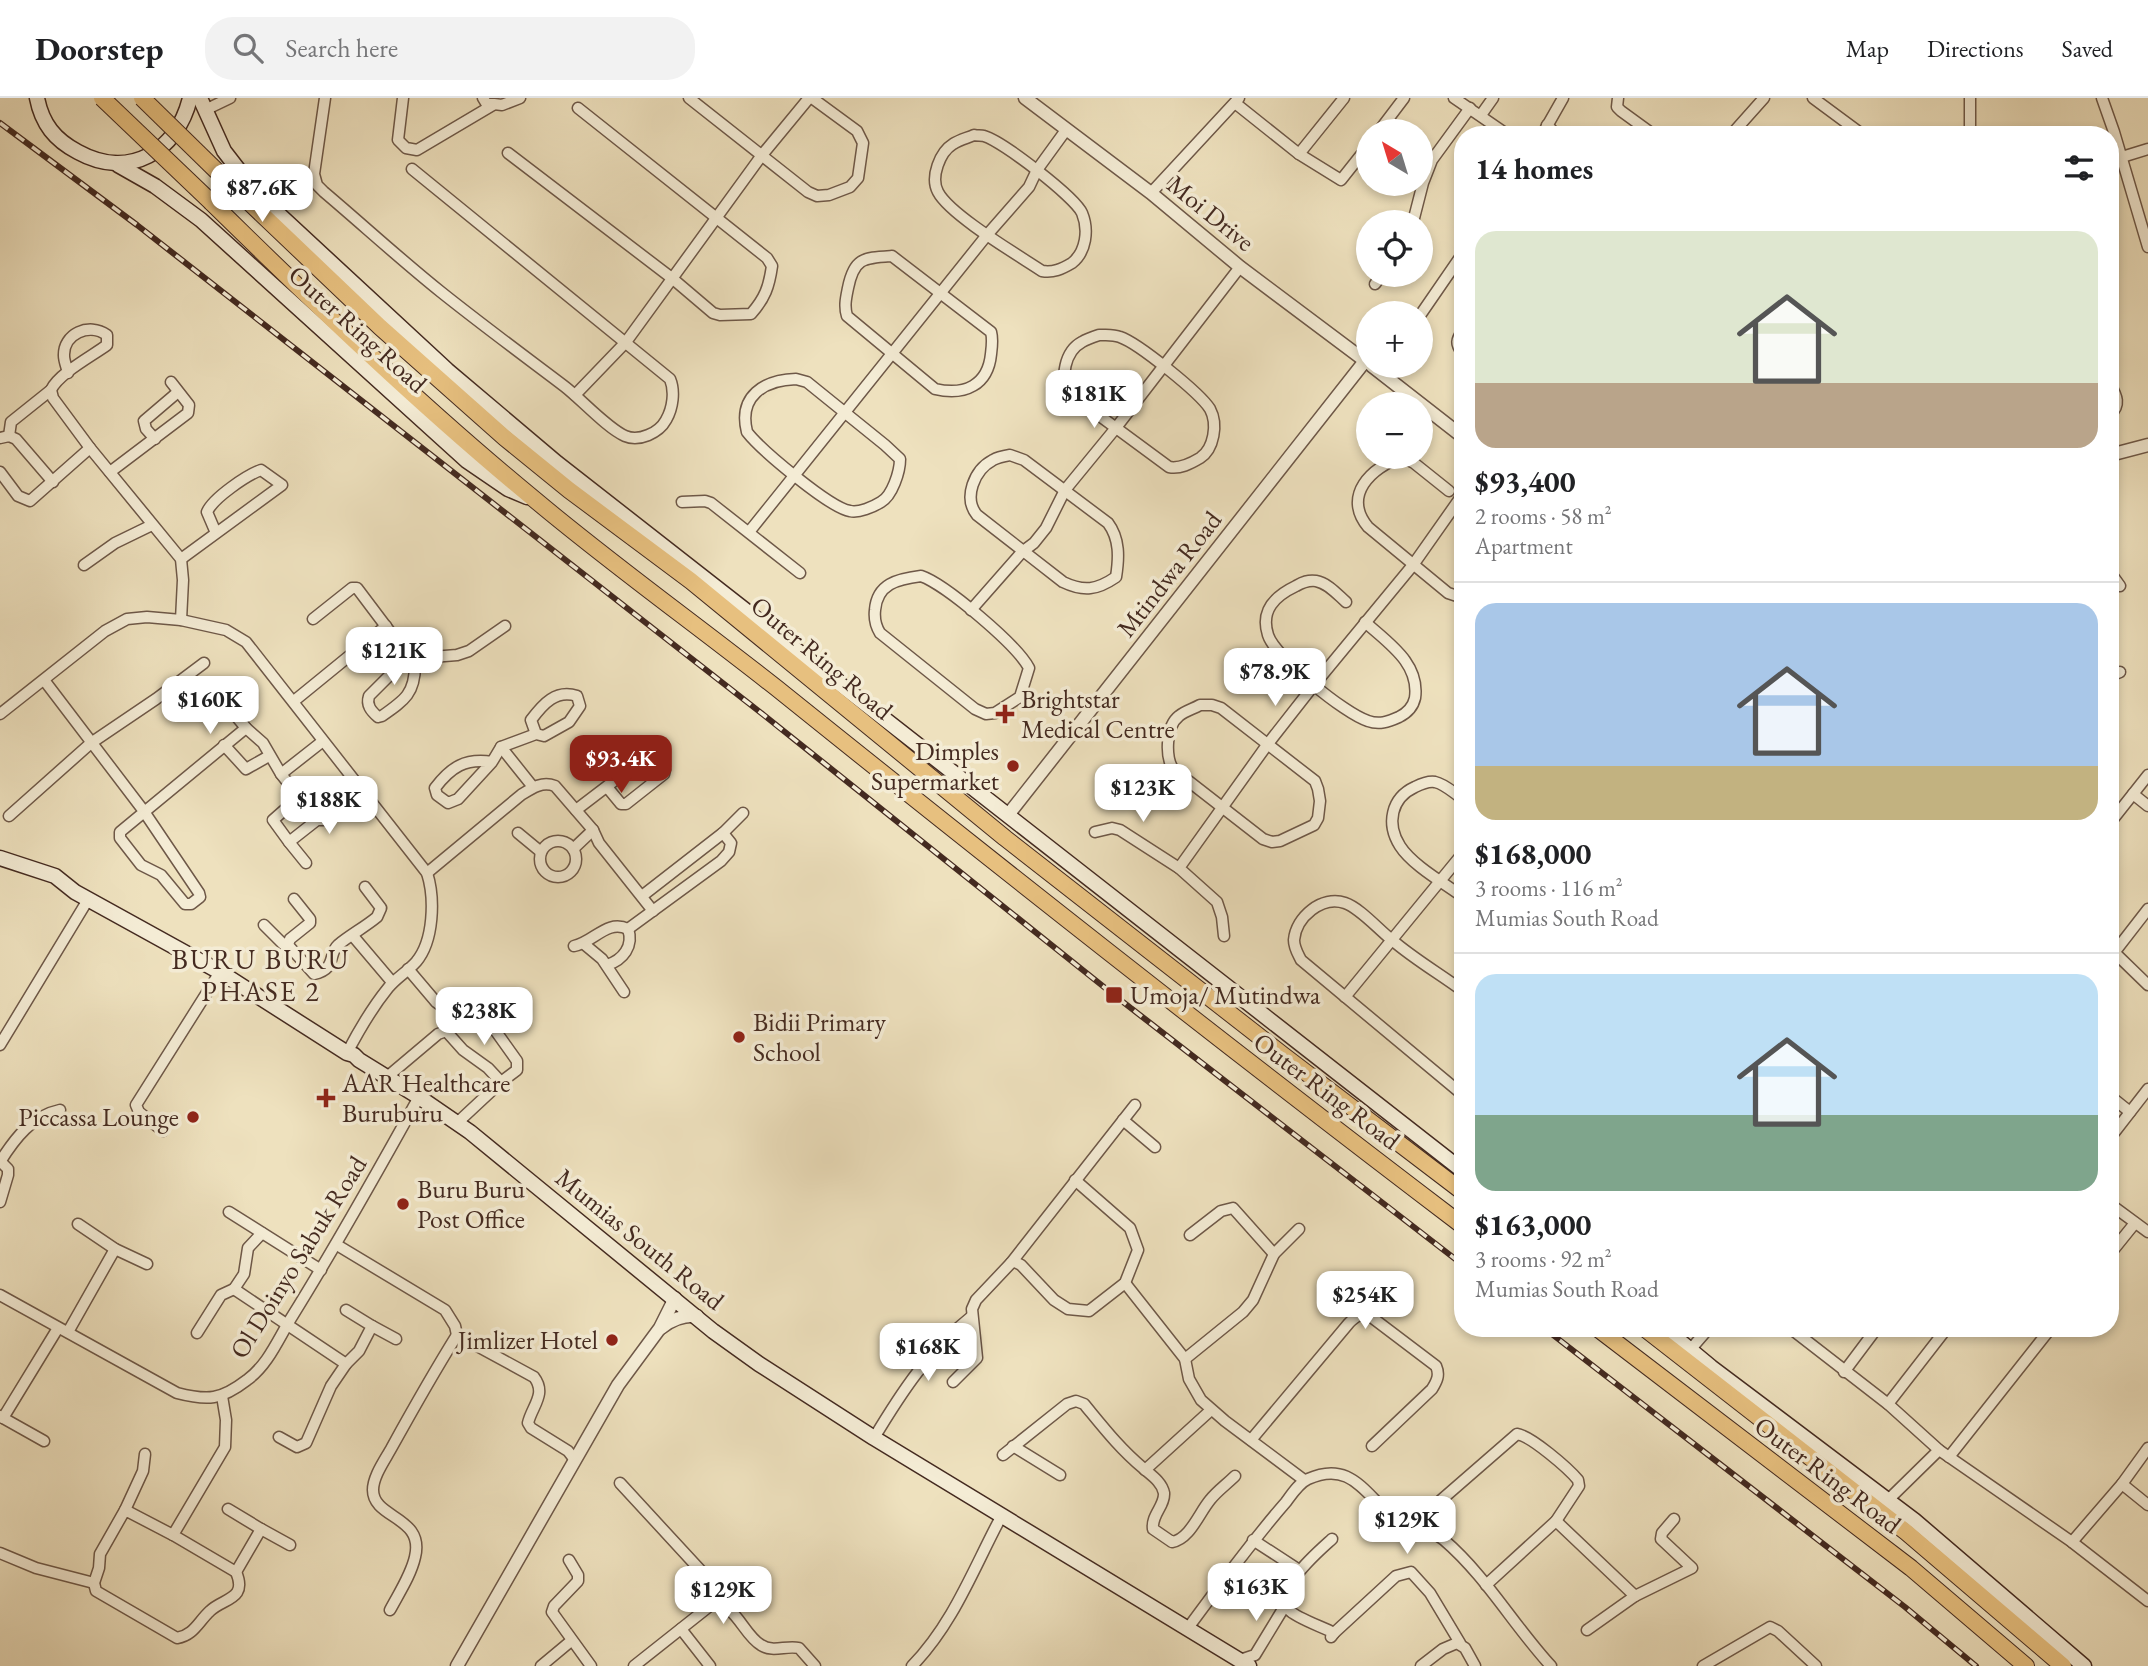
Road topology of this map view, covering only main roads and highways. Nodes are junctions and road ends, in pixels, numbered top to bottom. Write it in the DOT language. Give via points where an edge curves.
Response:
graph roads {
  1 [pos="37,98"];
  2 [pos="102,98"];
  3 [pos="142,98"];
  4 [pos="190,98"];
  5 [pos="203,104"];
  6 [pos="118,165"];
  7 [pos="557,463"];
  8 [pos="569,490"];
  9 [pos="535,500"];
  10 [pos="0,858"];
  11 [pos="1454,1164"];
  12 [pos="1454,1185"];
  13 [pos="1454,1219"];
  14 [pos="1609,1337"];
  15 [pos="1658,1337"];
  16 [pos="1675,1337"];
  17 [pos="1244,1663"];
  18 [pos="2024,1665"];
  19 [pos="2063,1666"];
  20 [pos="2084,1666"];
  1 -- 6 [label="main road, Outer Ring Road" via="40,116 64,144 95,160"];
  2 -- 9 [label="main road, Outer Ring Road, bridge" via="431,411"];
  3 -- 8 [label="main road, Outer Ring Road, bridge" via="370,318"];
  4 -- 6 [label="main road" via="177,131 161,148 141,160"];
  5 -- 7 [label="main road" via="224,151 258,195"];
  6 -- 9 [label="main road, Outer Ring Road" via="164,192 218,234 467,461 508,489"];
  7 -- 8 [label="main road"];
  7 -- 11 [label="main road"];
  8 -- 12 [label="main road, Outer Ring Road" via="691,581 1005,838"];
  9 -- 13 [label="main road, Outer Ring Road" via="1283,1090"];
  10 -- 17 [label="main road, Mumias South Road" via="55,876 75,892 220,972 419,1097 759,1364"];
  14 -- 18 [label="main road, Outer Ring Road" via="1911,1568"];
  15 -- 19 [label="main road, Outer Ring Road" via="1906,1532"];
  16 -- 20 [label="main road, Outer Ring Road" via="1887,1501"];
}
